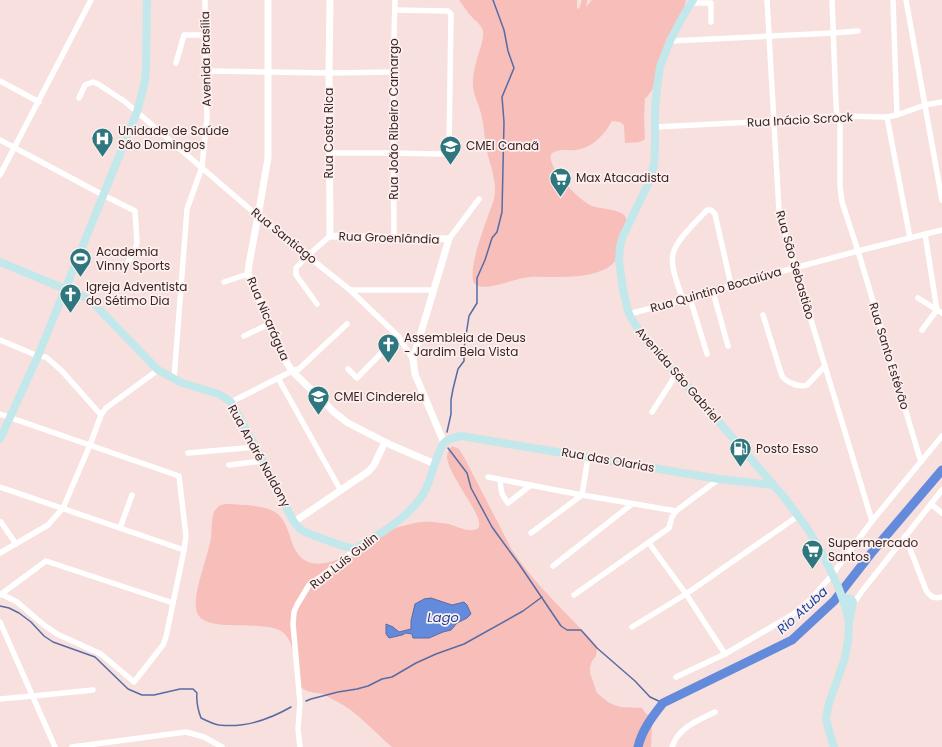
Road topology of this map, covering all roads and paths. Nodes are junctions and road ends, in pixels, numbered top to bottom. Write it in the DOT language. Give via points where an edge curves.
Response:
graph roads {
  1 [pos="91,0"];
  2 [pos="147,0"];
  3 [pos="206,0"];
  4 [pos="268,0"];
  5 [pos="330,0"];
  6 [pos="395,0"];
  7 [pos="767,0"];
  8 [pos="832,0"];
  9 [pos="893,0"];
  10 [pos="906,0"];
  11 [pos="692,2"];
  12 [pos="395,10"];
  13 [pos="711,22"];
  14 [pos="858,31"];
  15 [pos="834,33"];
  16 [pos="205,35"];
  17 [pos="769,36"];
  18 [pos="670,41"];
  19 [pos="176,63"];
  20 [pos="206,71"];
  21 [pos="268,72"];
  22 [pos="393,72"];
  23 [pos="329,73"];
  24 [pos="0,81"];
  25 [pos="79,98"];
  26 [pos="38,102"];
  27 [pos="942,102"];
  28 [pos="925,105"];
  29 [pos="137,112"];
  30 [pos="837,116"];
  31 [pos="897,116"];
  32 [pos="888,117"];
  33 [pos="773,121"];
  34 [pos="655,127"];
  35 [pos="0,140"];
  36 [pos="15,147"];
  37 [pos="329,153"];
  38 [pos="393,153"];
  39 [pos="202,167"];
  40 [pos="0,175"];
  41 [pos="103,195"];
  42 [pos="479,200"];
  43 [pos="942,200"];
  44 [pos="258,216"];
  45 [pos="942,230"];
  46 [pos="925,234"];
  47 [pos="330,236"];
  48 [pos="394,238"];
  49 [pos="910,238"];
  50 [pos="449,239"];
  51 [pos="858,251"];
  52 [pos="308,256"];
  53 [pos="0,262"];
  54 [pos="125,268"];
  55 [pos="795,268"];
  56 [pos="248,274"];
  57 [pos="224,282"];
  58 [pos="731,285"];
  59 [pos="65,289"];
  60 [pos="350,290"];
  61 [pos="434,290"];
  62 [pos="713,292"];
  63 [pos="690,298"];
  64 [pos="918,298"];
  65 [pos="683,300"];
  66 [pos="316,304"];
  67 [pos="939,312"];
  68 [pos="629,314"];
  69 [pos="763,314"];
  70 [pos="269,324"];
  71 [pos="347,324"];
  72 [pos="922,330"];
  73 [pos="244,336"];
  74 [pos="398,336"];
  75 [pos="0,340"];
  76 [pos="728,346"];
  77 [pos="707,354"];
  78 [pos="38,356"];
  79 [pos="413,360"];
  80 [pos="825,366"];
  81 [pos="348,369"];
  82 [pos="158,370"];
  83 [pos="292,371"];
  84 [pos="676,374"];
  85 [pos="278,378"];
  86 [pos="174,379"];
  87 [pos="231,402"];
  88 [pos="652,412"];
  89 [pos="0,414"];
  90 [pos="101,415"];
  91 [pos="9,417"];
  92 [pos="942,436"];
  93 [pos="0,439"];
  94 [pos="385,442"];
  95 [pos="444,443"];
  96 [pos="90,445"];
  97 [pos="256,448"];
  98 [pos="188,453"];
  99 [pos="588,457"];
  100 [pos="263,461"];
  101 [pos="921,462"];
  102 [pos="435,464"];
  103 [pos="229,465"];
  104 [pos="488,477"];
  105 [pos="500,480"];
  106 [pos="719,480"];
  107 [pos="531,485"];
  108 [pos="773,485"];
  109 [pos="0,487"];
  110 [pos="942,490"];
  111 [pos="342,491"];
  112 [pos="132,495"];
  113 [pos="582,495"];
  114 [pos="632,504"];
  115 [pos="931,504"];
  116 [pos="63,508"];
  117 [pos="676,511"];
  118 [pos="942,512"];
  119 [pos="798,516"];
  120 [pos="872,521"];
  121 [pos="1,522"];
  122 [pos="294,522"];
  123 [pos="120,528"];
  124 [pos="531,533"];
  125 [pos="905,536"];
  126 [pos="649,543"];
  127 [pos="16,544"];
  128 [pos="355,549"];
  129 [pos="184,550"];
  130 [pos="0,553"];
  131 [pos="553,566"];
  132 [pos="832,575"];
  133 [pos="686,594"];
  134 [pos="0,595"];
  135 [pos="574,595"];
  136 [pos="942,597"];
  137 [pos="847,601"];
  138 [pos="173,603"];
  139 [pos="0,622"];
  140 [pos="632,627"];
  141 [pos="725,654"];
  142 [pos="676,677"];
  143 [pos="92,690"];
  144 [pos="33,696"];
  145 [pos="0,699"];
  146 [pos="715,712"];
  147 [pos="55,747"];
  148 [pos="72,747"];
  149 [pos="222,747"];
  150 [pos="300,747"];
  151 [pos="672,747"];
  152 [pos="834,747"];
  1 -- 26 [label="street"];
  2 -- 29 [label="main road" via="146,70"];
  3 -- 16 [label="street, Avenida Brasília"];
  4 -- 21 [label="street, Rua Nicarágua"];
  5 -- 23 [label="street, Rua Costa Rica"];
  6 -- 12 [label="street, Rua João Ribeiro Camargo"];
  7 -- 17 [label="street, Rua São Sebastião"];
  8 -- 15 [label="street, Rua Santo Estévão"];
  9 -- 31 [label="street"];
  10 -- 28 [label="street"];
  11 -- 13 [label="street" via="711,3"];
  11 -- 18 [label="main road, Avenida São Gabriel"];
  12 -- 22 [label="street, Rua João Ribeiro Camargo"];
  12 -- 38 [label="street" via="448,10 451,14 449,151 439,154"];
  14 -- 15 [label="street"];
  15 -- 17 [label="street"];
  15 -- 30 [label="street, Rua Santo Estévão"];
  16 -- 19 [label="street" via="184,35"];
  16 -- 20 [label="street, Avenida Brasília"];
  17 -- 18 [label="street"];
  17 -- 33 [label="street, Rua São Sebastião"];
  18 -- 34 [label="main road, Avenida São Gabriel" via="660,67"];
  20 -- 21 [label="street"];
  20 -- 39 [label="street, Avenida Brasília" via="207,118"];
  21 -- 23 [label="street"];
  21 -- 44 [label="street, Rua Nicarágua" via="268,158"];
  22 -- 23 [label="street"];
  22 -- 38 [label="street, Rua João Ribeiro Camargo"];
  23 -- 37 [label="street, Rua Costa Rica"];
  24 -- 26 [label="street"];
  25 -- 29 [label="street, Rua Santiago" via="85,85 92,82"];
  26 -- 36 [label="street"];
  27 -- 28 [label="street, Rua Inácio Scrock"];
  28 -- 31 [label="street, Rua Inácio Scrock"];
  28 -- 43 [label="street"];
  29 -- 39 [label="street, Rua Santiago"];
  29 -- 41 [label="main road"];
  30 -- 32 [label="street, Rua Inácio Scrock"];
  30 -- 33 [label="street, Rua Inácio Scrock"];
  30 -- 51 [label="street, Rua Santo Estévão" via="840,126 842,202"];
  31 -- 32 [label="street, Rua Inácio Scrock"];
  32 -- 49 [label="street"];
  33 -- 34 [label="street, Rua Inácio Scrock"];
  33 -- 55 [label="street, Rua São Sebastião" via="779,211"];
  34 -- 68 [label="main road, Avenida São Gabriel" via="654,165 649,182 620,246 619,260"];
  35 -- 36 [label="street"];
  36 -- 40 [label="street"];
  36 -- 41 [label="street"];
  37 -- 38 [label="street"];
  37 -- 47 [label="street, Rua Costa Rica"];
  38 -- 48 [label="street, Rua João Ribeiro Camargo"];
  39 -- 44 [label="street, Rua Santiago"];
  39 -- 86 [label="street, Avenida Brasília" via="187,209"];
  41 -- 54 [label="street" via="135,211 137,243"];
  41 -- 59 [label="main road"];
  42 -- 50 [label="street"];
  44 -- 52 [label="street, Rua Santiago"];
  44 -- 56 [label="street, Rua Nicarágua"];
  45 -- 46 [label="street, Rua Quintino Bocaiúva"];
  46 -- 49 [label="street, Rua Quintino Bocaiúva"];
  46 -- 67 [label="street"];
  47 -- 48 [label="street, Rua Groenlândia"];
  47 -- 52 [label="street"];
  48 -- 50 [label="street, Rua Groenlândia"];
  49 -- 51 [label="street, Rua Quintino Bocaiúva"];
  50 -- 61 [label="street"];
  51 -- 55 [label="street, Rua Quintino Bocaiúva"];
  51 -- 101 [label="street, Rua Santo Estévão"];
  52 -- 60 [label="street, Rua Santiago"];
  52 -- 66 [label="street" via="296,268 296,275"];
  53 -- 59 [label="main road, Rua André Naldony"];
  55 -- 58 [label="street, Rua Quintino Bocaiúva"];
  55 -- 80 [label="street, Rua São Sebastião"];
  56 -- 57 [label="street"];
  56 -- 70 [label="street, Rua Nicarágua"];
  58 -- 62 [label="street, Rua Quintino Bocaiúva"];
  58 -- 65 [label="street" via="715,214 712,210 707,210 678,242 673,254 673,269"];
  59 -- 78 [label="main road"];
  59 -- 82 [label="main road, Rua André Naldony" via="86,298 97,307"];
  60 -- 61 [label="street"];
  60 -- 74 [label="street, Rua Santiago"];
  61 -- 79 [label="street"];
  62 -- 63 [label="street, Rua Quintino Bocaiúva"];
  62 -- 76 [label="street"];
  63 -- 65 [label="street, Rua Quintino Bocaiúva"];
  63 -- 77 [label="street"];
  64 -- 67 [label="street"];
  65 -- 68 [label="street, Rua Quintino Bocaiúva"];
  67 -- 72 [label="street"];
  68 -- 84 [label="main road, Avenida São Gabriel" via="639,331"];
  69 -- 80 [label="street" via="785,380 806,385"];
  70 -- 73 [label="street"];
  70 -- 83 [label="street, Rua Nicarágua"];
  71 -- 83 [label="street" via="299,369"];
  74 -- 79 [label="street, Rua Santiago"];
  74 -- 81 [label="street" via="357,378"];
  75 -- 78 [label="street"];
  78 -- 90 [label="street" via="46,358 62,371"];
  78 -- 91 [label="main road"];
  79 -- 95 [label="street, Rua Santiago" via="415,374"];
  80 -- 120 [label="street, Rua São Sebastião"];
  82 -- 86 [label="main road, Rua André Naldony"];
  82 -- 90 [label="street" via="106,408"];
  83 -- 85 [label="street"];
  83 -- 94 [label="street, Rua Nicarágua" via="348,423"];
  84 -- 88 [label="street"];
  84 -- 108 [label="main road, Avenida São Gabriel"];
  85 -- 87 [label="street"];
  85 -- 111 [label="street"];
  86 -- 87 [label="main road, Rua André Naldony" via="219,394"];
  87 -- 97 [label="main road, Rua André Naldony"];
  89 -- 91 [label="street"];
  90 -- 96 [label="street"];
  91 -- 93 [label="main road"];
  91 -- 96 [label="street"];
  92 -- 101 [label="street"];
  94 -- 102 [label="street, Rua Nicarágua"];
  94 -- 111 [label="street" via="369,471"];
  95 -- 99 [label="main road, Rua das Olarias" via="461,436"];
  95 -- 102 [label="main road, Rua Luís Gulin"];
  96 -- 116 [label="street"];
  96 -- 129 [label="street" via="179,476 186,536"];
  97 -- 98 [label="street"];
  97 -- 100 [label="main road, Rua André Naldony"];
  99 -- 106 [label="main road, Rua das Olarias"];
  99 -- 113 [label="street"];
  100 -- 103 [label="street"];
  100 -- 122 [label="main road, Rua André Naldony"];
  101 -- 120 [label="street"];
  102 -- 128 [label="main road, Rua Luís Gulin" via="429,482 414,507 403,518"];
  104 -- 105 [label="street"];
  105 -- 107 [label="street"];
  105 -- 107 [label="street" via="502,495 508,503"];
  106 -- 108 [label="main road, Rua das Olarias"];
  106 -- 117 [label="street"];
  107 -- 113 [label="street"];
  108 -- 119 [label="main road, Avenida São Gabriel"];
  109 -- 116 [label="street"];
  110 -- 115 [label="street"];
  111 -- 122 [label="street"];
  112 -- 123 [label="street"];
  113 -- 114 [label="street"];
  113 -- 124 [label="street"];
  114 -- 117 [label="street"];
  114 -- 131 [label="street"];
  115 -- 118 [label="street"];
  115 -- 125 [label="street"];
  116 -- 123 [label="street"];
  116 -- 127 [label="street" via="48,525"];
  117 -- 126 [label="street" via="670,528"];
  119 -- 132 [label="main road, Avenida São Gabriel"];
  119 -- 133 [label="street"];
  120 -- 132 [label="street"];
  121 -- 127 [label="street"];
  122 -- 128 [label="main road, Rua André Naldony" via="307,533"];
  123 -- 129 [label="street"];
  125 -- 136 [label="street" via="929,595"];
  125 -- 137 [label="street" via="862,590"];
  126 -- 133 [label="street"];
  126 -- 135 [label="street"];
  127 -- 130 [label="street"];
  128 -- 150 [label="street, Rua Luís Gulin" via="309,586 294,612"];
  129 -- 138 [label="street"];
  132 -- 137 [label="main road, Avenida São Gabriel"];
  132 -- 141 [label="street" via="811,599 792,615"];
  133 -- 140 [label="street"];
  133 -- 141 [label="street"];
  134 -- 138 [label="street" via="46,561"];
  134 -- 138 [label="street" via="17,602 57,634 101,654 134,682 163,645"];
  137 -- 152 [label="main road" via="849,623 845,658 826,718"];
  139 -- 144 [label="street"];
  141 -- 142 [label="street"];
  143 -- 144 [label="street"];
  144 -- 145 [label="street"];
  144 -- 147 [label="street"];
  146 -- 151 [label="street" via="685,728 677,736"];
  148 -- 149 [label="street" via="186,732 204,737"];
}
